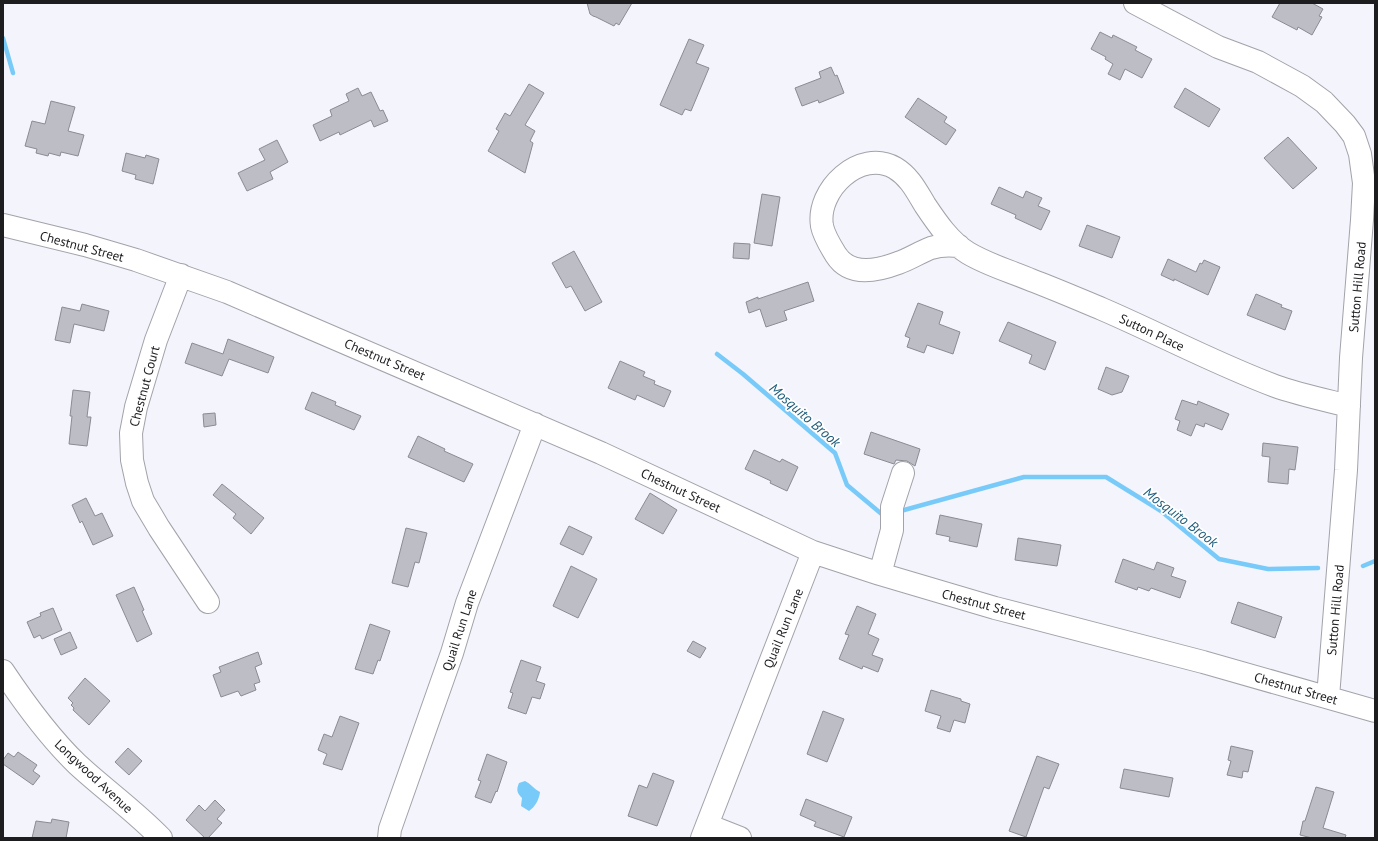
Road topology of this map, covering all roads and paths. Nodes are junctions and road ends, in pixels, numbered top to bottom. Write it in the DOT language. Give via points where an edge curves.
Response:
graph roads {
  1 [pos="1135,3"];
  2 [pos="3,225"];
  3 [pos="959,246"];
  4 [pos="181,275"];
  5 [pos="1349,406"];
  6 [pos="535,424"];
  7 [pos="903,473"];
  8 [pos="813,552"];
  9 [pos="880,574"];
  10 [pos="208,602"];
  11 [pos="3,671"];
  12 [pos="1328,698"];
  13 [pos="1375,711"];
  14 [pos="704,832"];
  15 [pos="161,838"];
  16 [pos="389,838"];
  17 [pos="740,838"];
  1 -- 5 [label="street, Sutton Hill Road" via="1218,47 1258,62 1302,86 1324,102 1354,136 1360,154 1364,183"];
  2 -- 4 [label="street, Chestnut Street" via="85,245"];
  3 -- 3 [label="street, Sutton Place" via="938,224 907,177 896,169 878,163 848,171 828,195 822,213 822,227 830,244 841,262 853,269 876,269 899,263 933,247"];
  3 -- 5 [label="street, Sutton Place" via="993,265 1143,327 1205,357 1277,387"];
  4 -- 6 [label="street, Chestnut Street" via="248,300"];
  4 -- 10 [label="street, Chestnut Court" via="156,340 136,407 131,433 132,460 144,500"];
  5 -- 12 [label="street, Sutton Hill Road"];
  6 -- 8 [label="street, Chestnut Street"];
  6 -- 16 [label="street, Quail Run Lane" via="467,603"];
  7 -- 9 [label="street" via="892,507 892,530"];
  8 -- 9 [label="street, Chestnut Street"];
  8 -- 14 [label="street, Quail Run Lane"];
  9 -- 12 [label="street, Chestnut Street" via="995,608 1203,662"];
  11 -- 15 [label="street, Longwood Avenue" via="27,706 64,751"];
  12 -- 13 [label="street, Chestnut Street"];
  14 -- 17 [label="street"];
}
